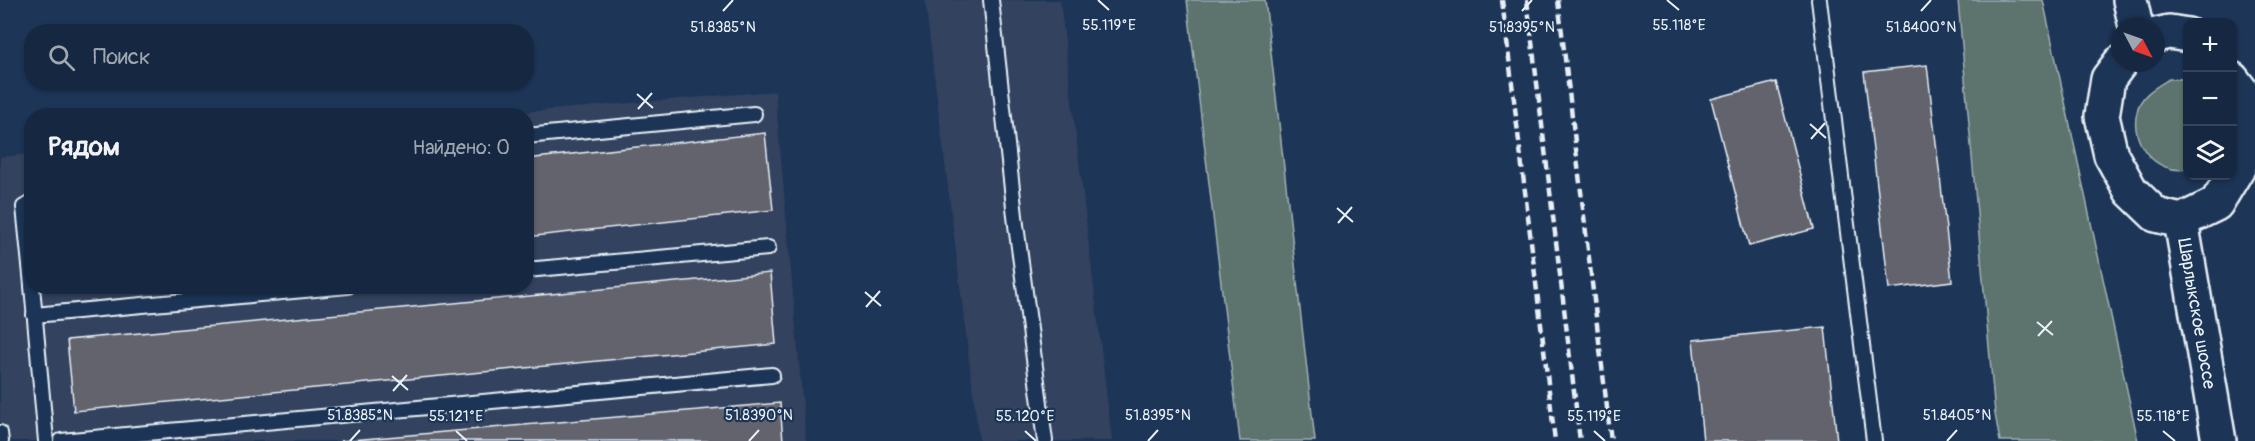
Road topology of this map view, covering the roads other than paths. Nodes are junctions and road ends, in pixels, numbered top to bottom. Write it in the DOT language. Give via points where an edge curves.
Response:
graph roads {
  1 [pos="991,0"];
  2 [pos="1819,0"];
  3 [pos="2130,0"];
  4 [pos="2134,18"];
  5 [pos="2165,33"];
  6 [pos="2183,34"];
  7 [pos="2113,72"];
  8 [pos="2237,86"];
  9 [pos="754,114"];
  10 [pos="534,135"];
  11 [pos="2181,221"];
  12 [pos="768,248"];
  13 [pos="534,269"];
  14 [pos="33,294"];
  15 [pos="261,294"];
  16 [pos="34,315"];
  17 [pos="771,375"];
  18 [pos="0,434"];
  19 [pos="1,441"];
  20 [pos="46,441"];
  21 [pos="60,441"];
  22 [pos="1045,441"];
  23 [pos="1874,441"];
  24 [pos="2219,441"];
  1 -- 22 [label="lane"];
  2 -- 23 [label="lane"];
  3 -- 4 [label="street"];
  5 -- 6 [label="street"];
  7 -- 11 [label="street" via="2108,79 2102,116 2111,155 2131,192 2156,215"];
  8 -- 11 [label="street" via="2242,92 2249,136 2239,166 2216,204"];
  9 -- 10 [label="lane"];
  11 -- 24 [label="street, Шарлыкское шоссе"];
  12 -- 13 [label="lane"];
  14 -- 16 [label="lane"];
  15 -- 16 [label="lane"];
  16 -- 20 [label="lane"];
  17 -- 21 [label="lane"];
  18 -- 19 [label="lane"];
}
